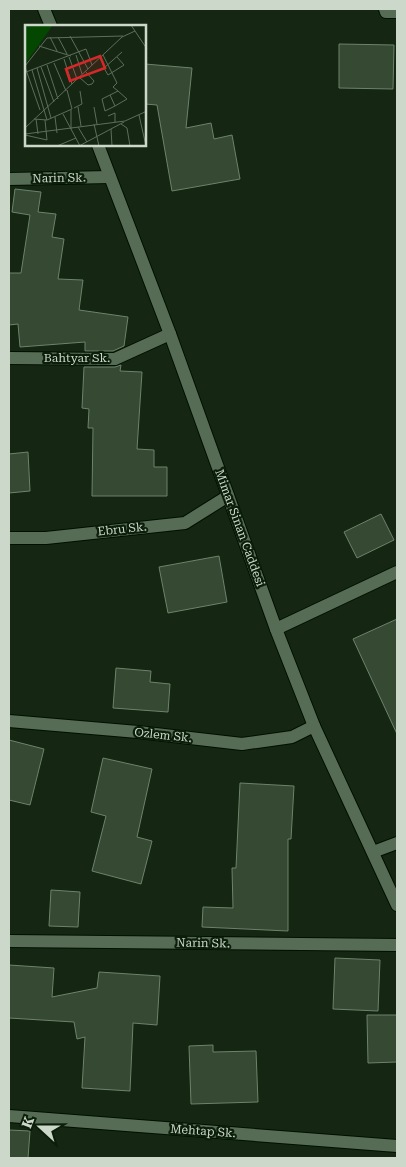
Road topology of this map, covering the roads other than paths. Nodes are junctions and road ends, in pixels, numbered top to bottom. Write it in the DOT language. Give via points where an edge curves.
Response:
graph roads {
  1 [pos="44,9"];
  2 [pos="51,25"];
  3 [pos="98,146"];
  4 [pos="110,177"];
  5 [pos="9,179"];
  6 [pos="170,334"];
  7 [pos="9,358"];
  8 [pos="228,496"];
  9 [pos="9,538"];
  10 [pos="397,572"];
  11 [pos="276,629"];
  12 [pos="9,721"];
  13 [pos="314,726"];
  14 [pos="397,843"];
  15 [pos="373,852"];
  16 [pos="397,905"];
  17 [pos="9,941"];
  18 [pos="397,945"];
  19 [pos="9,1116"];
  20 [pos="397,1146"];
  1 -- 2 [label="street"];
  3 -- 4 [label="street, Mimar Sinan Caddesi"];
  4 -- 5 [label="street, Narin Sk."];
  4 -- 6 [label="street, Mimar Sinan Caddesi"];
  6 -- 7 [label="street, Bahtyar Sk." via="115,359"];
  6 -- 8 [label="street, Mimar Sinan Caddesi"];
  8 -- 9 [label="street, Ebru Sk." via="185,523 46,538"];
  8 -- 11 [label="street, Mimar Sinan Caddesi"];
  10 -- 11 [label="street"];
  11 -- 13 [label="street, Mimar Sinan Caddesi"];
  12 -- 13 [label="street, Ozlem Sk." via="242,744 292,737"];
  13 -- 15 [label="street, Mimar Sinan Caddesi"];
  14 -- 15 [label="street"];
  15 -- 16 [label="street, Mimar Sinan Caddesi"];
  17 -- 18 [label="street, Narin Sk."];
  19 -- 20 [label="street, Mehtap Sk."];
}
